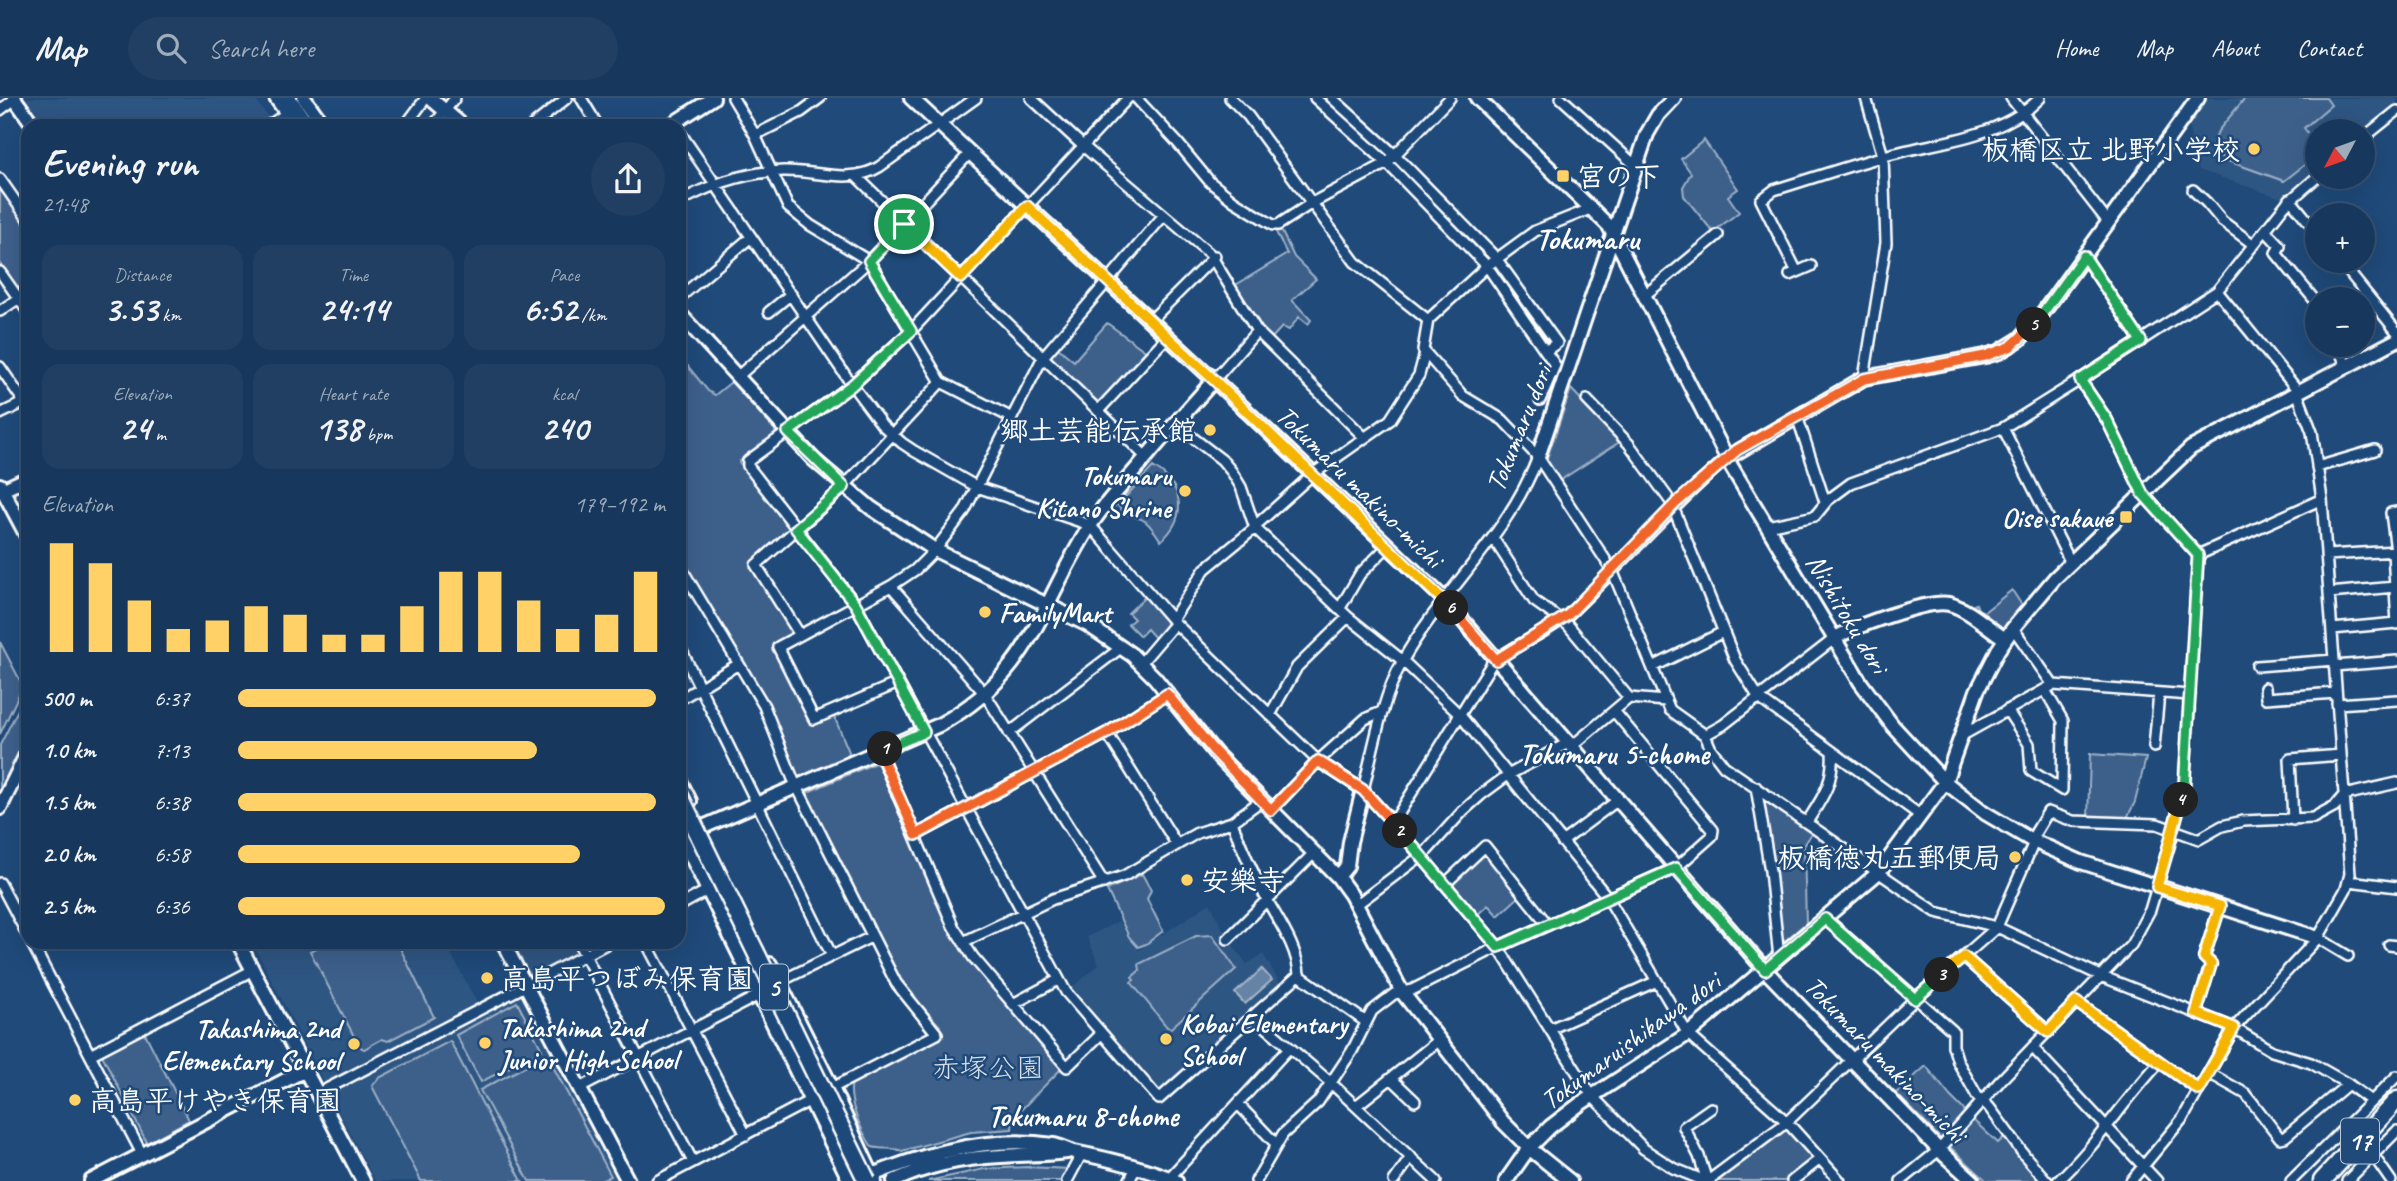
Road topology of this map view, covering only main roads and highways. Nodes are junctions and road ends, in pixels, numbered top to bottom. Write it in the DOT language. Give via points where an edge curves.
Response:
graph roads {
  1 [pos="303,98"];
  2 [pos="287,105"];
  3 [pos="300,119"];
  4 [pos="312,119"];
  5 [pos="686,808"];
  6 [pos="686,825"];
  7 [pos="2397,1100"];
  8 [pos="2397,1112"];
  9 [pos="867,1180"];
  10 [pos="2322,1181"];
  11 [pos="2334,1181"];
  1 -- 4 [label="highway"];
  2 -- 3 [label="highway"];
  5 -- 9 [label="highway, 5, bridge"];
  6 -- 9 [label="highway, 5"];
  7 -- 10 [label="highway, 17"];
  8 -- 11 [label="highway, 17"];
}
